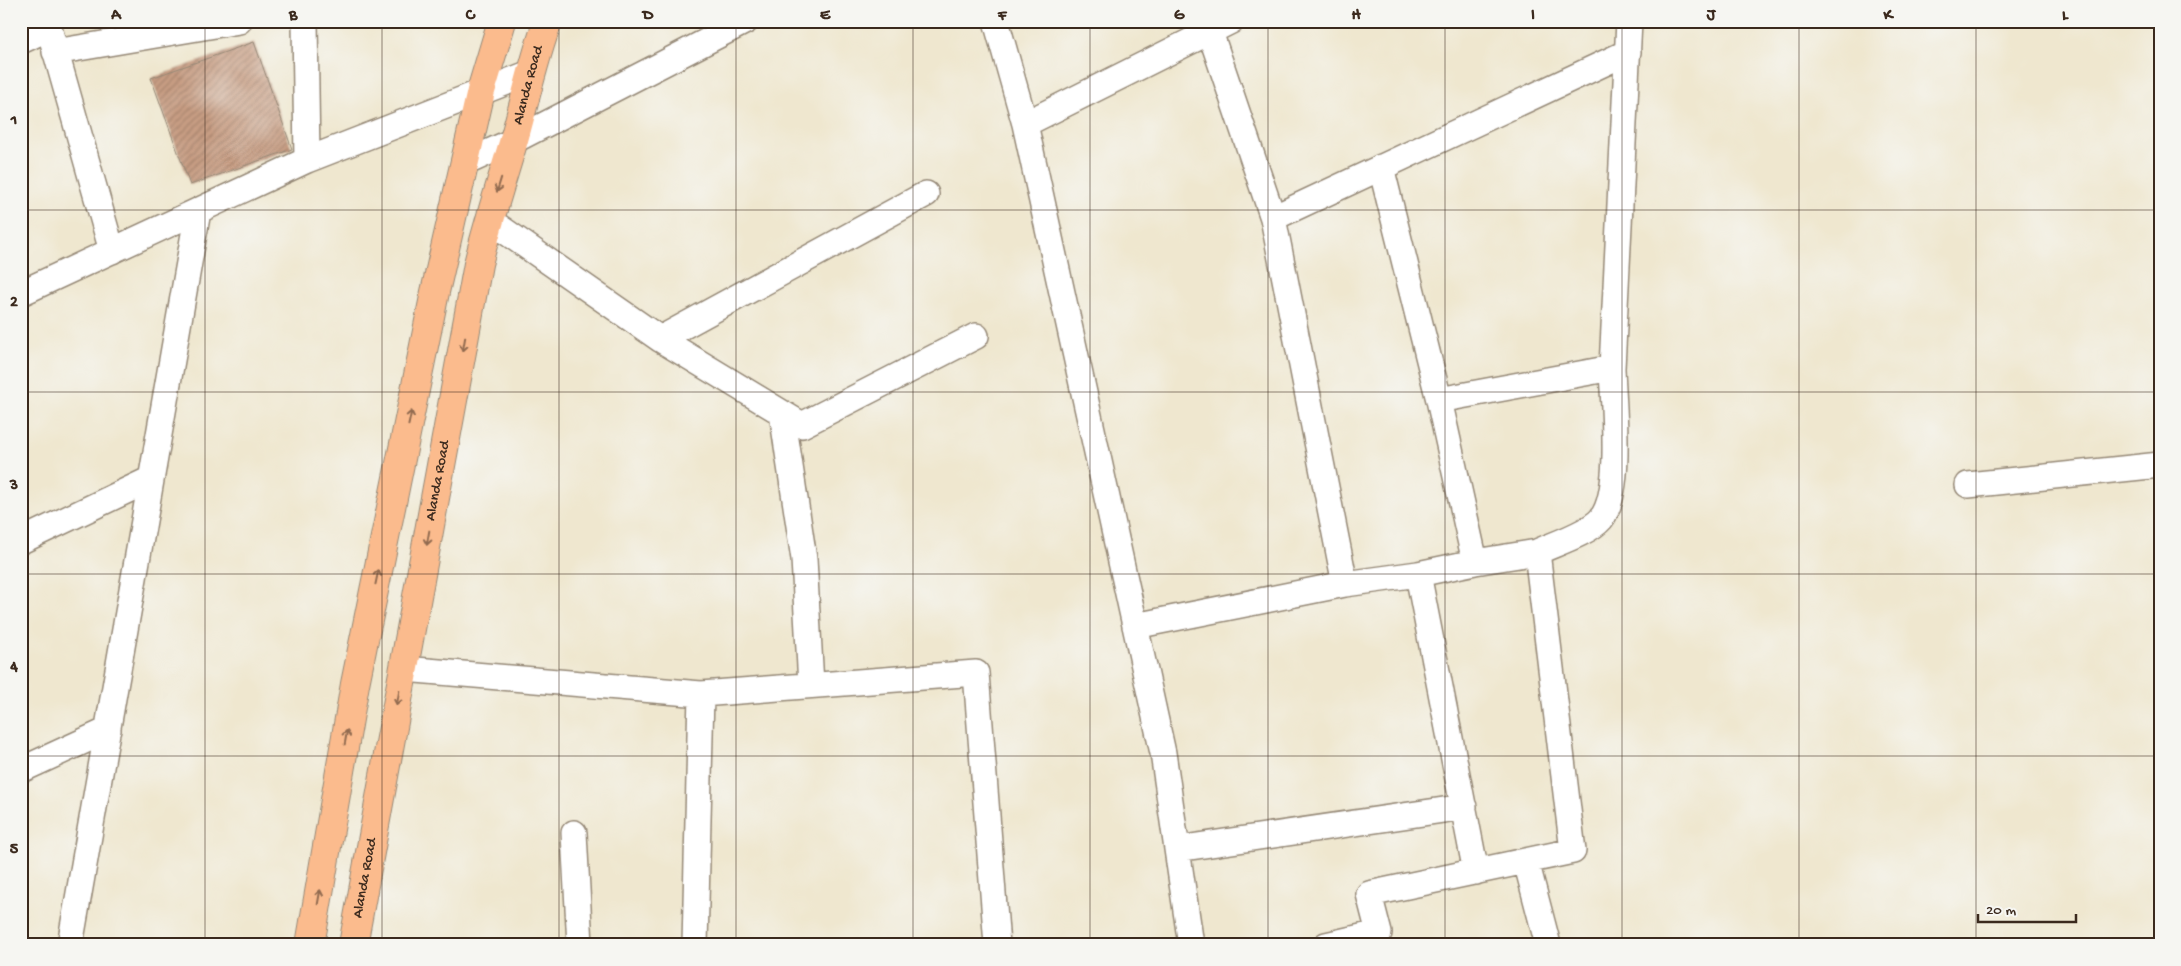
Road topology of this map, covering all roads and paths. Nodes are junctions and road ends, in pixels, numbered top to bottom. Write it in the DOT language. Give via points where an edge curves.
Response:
graph roads {
  1 [pos="240,21"];
  2 [pos="305,21"];
  3 [pos="502,21"];
  4 [pos="548,21"];
  5 [pos="746,21"];
  6 [pos="996,21"];
  7 [pos="1629,21"];
  8 [pos="48,25"];
  9 [pos="1221,26"];
  10 [pos="21,41"];
  11 [pos="55,52"];
  12 [pos="1628,52"];
  13 [pos="530,73"];
  14 [pos="481,91"];
  15 [pos="1025,124"];
  16 [pos="513,141"];
  17 [pos="308,160"];
  18 [pos="465,163"];
  19 [pos="1381,167"];
  20 [pos="926,194"];
  21 [pos="198,211"];
  22 [pos="1273,218"];
  23 [pos="489,220"];
  24 [pos="112,251"];
  25 [pos="21,293"];
  26 [pos="976,336"];
  27 [pos="660,339"];
  28 [pos="1612,368"];
  29 [pos="1439,400"];
  30 [pos="782,413"];
  31 [pos="2160,465"];
  32 [pos="151,479"];
  33 [pos="1968,485"];
  34 [pos="21,541"];
  35 [pos="1537,552"];
  36 [pos="1475,562"];
  37 [pos="1418,574"];
  38 [pos="1345,584"];
  39 [pos="1135,626"];
  40 [pos="404,670"];
  41 [pos="811,686"];
  42 [pos="701,694"];
  43 [pos="108,730"];
  44 [pos="21,770"];
  45 [pos="1464,807"];
  46 [pos="574,833"];
  47 [pos="1177,850"];
  48 [pos="1526,861"];
  49 [pos="1476,872"];
  50 [pos="70,945"];
  51 [pos="310,945"];
  52 [pos="353,945"];
  53 [pos="580,945"];
  54 [pos="695,945"];
  55 [pos="997,945"];
  56 [pos="1191,945"];
  57 [pos="1326,945"];
  58 [pos="1548,945"];
  1 -- 11 [label="street"];
  2 -- 17 [label="street"];
  3 -- 14 [label="main road"];
  4 -- 13 [label="main road, Alanda Road"];
  5 -- 16 [label="street"];
  6 -- 15 [label="street"];
  7 -- 12 [label="street"];
  8 -- 10 [label="street"];
  8 -- 11 [label="street"];
  9 -- 15 [label="street"];
  9 -- 22 [label="street"];
  11 -- 24 [label="street"];
  12 -- 19 [label="street"];
  12 -- 28 [label="street"];
  13 -- 14 [label="street"];
  13 -- 16 [label="main road, Alanda Road"];
  14 -- 17 [label="street"];
  14 -- 18 [label="main road"];
  15 -- 39 [label="street"];
  16 -- 18 [label="street"];
  16 -- 23 [label="main road, Alanda Road, one-way"];
  17 -- 21 [label="street"];
  51 -- 18 [label="main road, one-way" via="357,675 435,292"];
  19 -- 22 [label="street"];
  19 -- 29 [label="street"];
  20 -- 27 [label="street"];
  21 -- 24 [label="street"];
  21 -- 32 [label="street"];
  22 -- 38 [label="street"];
  23 -- 27 [label="street"];
  23 -- 40 [label="main road, Alanda Road, one-way"];
  24 -- 25 [label="street"];
  26 -- 30 [label="street" via="802,425"];
  27 -- 30 [label="street"];
  28 -- 29 [label="street"];
  28 -- 35 [label="street" via="1615,478 1609,506 1588,529"];
  29 -- 36 [label="street"];
  30 -- 41 [label="street" via="804,559"];
  31 -- 33 [label="street"];
  32 -- 34 [label="street"];
  32 -- 43 [label="street"];
  35 -- 36 [label="street"];
  35 -- 48 [label="street" via="1573,851"];
  36 -- 37 [label="street"];
  37 -- 38 [label="street"];
  37 -- 45 [label="street"];
  38 -- 39 [label="street"];
  39 -- 47 [label="street" via="1162,753"];
  40 -- 42 [label="street"];
  40 -- 52 [label="main road, Alanda Road, one-way"];
  41 -- 42 [label="street"];
  41 -- 55 [label="street" via="976,672"];
  42 -- 54 [label="street"];
  43 -- 44 [label="street"];
  43 -- 50 [label="street"];
  45 -- 47 [label="street"];
  45 -- 49 [label="street"];
  46 -- 53 [label="street"];
  47 -- 56 [label="street"];
  48 -- 49 [label="street"];
  48 -- 58 [label="street"];
  49 -- 57 [label="street" via="1369,894 1379,933"];
}
